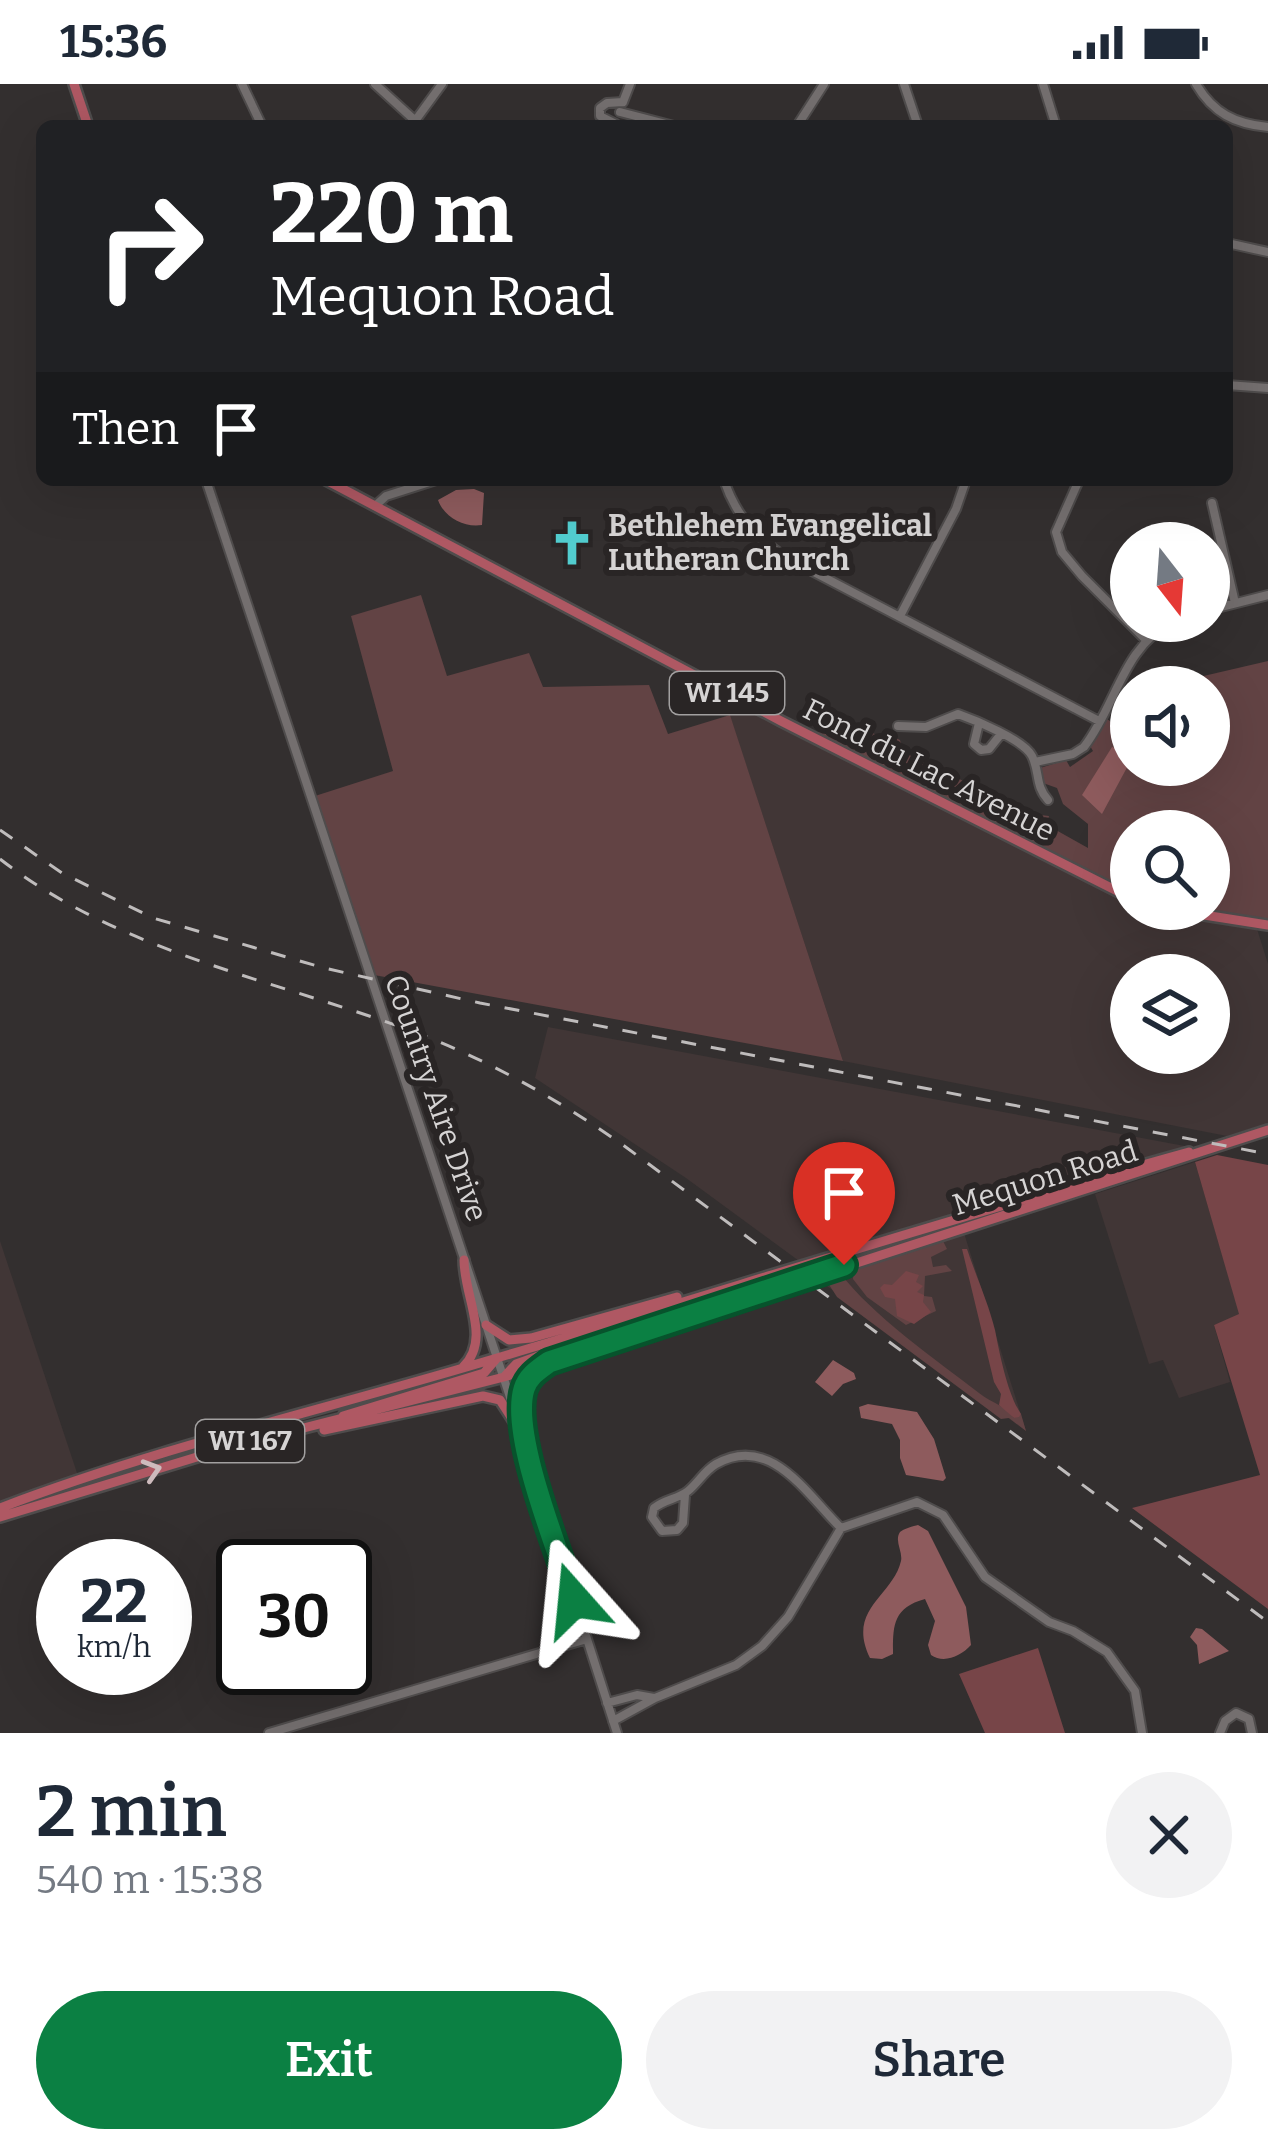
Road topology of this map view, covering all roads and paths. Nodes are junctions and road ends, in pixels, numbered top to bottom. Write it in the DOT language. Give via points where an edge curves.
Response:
graph roads {
  1 [pos="74,84"];
  2 [pos="242,84"];
  3 [pos="375,84"];
  4 [pos="442,84"];
  5 [pos="630,84"];
  6 [pos="824,84"];
  7 [pos="904,84"];
  8 [pos="1042,84"];
  9 [pos="1196,84"];
  10 [pos="622,107"];
  11 [pos="86,120"];
  12 [pos="259,120"];
  13 [pos="414,120"];
  14 [pos="420,120"];
  15 [pos="607,120"];
  16 [pos="618,120"];
  17 [pos="658,120"];
  18 [pos="801,120"];
  19 [pos="916,120"];
  20 [pos="1054,120"];
  21 [pos="1231,120"];
  22 [pos="1233,121"];
  23 [pos="1268,127"];
  24 [pos="1233,244"];
  25 [pos="1268,252"];
  26 [pos="1233,385"];
  27 [pos="1268,388"];
  28 [pos="208,486"];
  29 [pos="337,486"];
  30 [pos="417,486"];
  31 [pos="727,486"];
  32 [pos="964,486"];
  33 [pos="1076,486"];
  34 [pos="1212,503"];
  35 [pos="375,506"];
  36 [pos="1268,595"];
  37 [pos="1110,602"];
  38 [pos="1235,603"];
  39 [pos="1230,604"];
  40 [pos="900,616"];
  41 [pos="1145,642"];
  42 [pos="1099,722"];
  43 [pos="979,723"];
  44 [pos="898,725"];
  45 [pos="1000,734"];
  46 [pos="1035,762"];
  47 [pos="1048,800"];
  48 [pos="1110,887"];
  49 [pos="1230,919"];
  50 [pos="1268,925"];
  51 [pos="1268,1130"];
  52 [pos="1206,1150"];
  53 [pos="464,1260"];
  54 [pos="700,1296"];
  55 [pos="674,1304"];
  56 [pos="486,1325"];
  57 [pos="497,1358"];
  58 [pos="549,1362"];
  59 [pos="460,1370"];
  60 [pos="503,1377"];
  61 [pos="327,1424"];
  62 [pos="295,1430"];
  63 [pos="522,1434"];
  64 [pos="685,1495"];
  65 [pos="0,1508"];
  66 [pos="0,1517"];
  67 [pos="841,1528"];
  68 [pos="587,1639"];
  69 [pos="655,1698"];
  70 [pos="607,1703"];
  71 [pos="613,1721"];
  72 [pos="269,1733"];
  73 [pos="616,1733"];
  74 [pos="1142,1733"];
  75 [pos="1220,1733"];
  76 [pos="1252,1733"];
  1 -- 11 [label="main road"];
  2 -- 12 [label="street"];
  3 -- 13 [label="street"];
  4 -- 14 [label="street"];
  5 -- 10 [label="street"];
  6 -- 18 [label="street"];
  7 -- 19 [label="street"];
  8 -- 20 [label="street"];
  9 -- 21 [label="street"];
  10 -- 15 [label="street" via="600,108"];
  10 -- 16 [label="street"];
  10 -- 17 [label="street"];
  22 -- 23 [label="street"];
  24 -- 25 [label="street"];
  26 -- 27 [label="street"];
  28 -- 53 [label="street, Country Aire Drive"];
  29 -- 35 [label="main road, Fond du Lac Avenue / WI 145"];
  30 -- 35 [label="street"];
  31 -- 40 [label="street" via="760,541"];
  32 -- 40 [label="street"];
  33 -- 37 [label="street" via="1056,532 1062,552"];
  34 -- 38 [label="street"];
  35 -- 48 [label="main road, Fond du Lac Avenue / WI 145"];
  36 -- 38 [label="street"];
  38 -- 39 [label="street"];
  40 -- 42 [label="street"];
  41 -- 42 [label="street"];
  42 -- 46 [label="street" via="1078,751"];
  43 -- 44 [label="street" via="958,714 926,727"];
  43 -- 45 [label="street"];
  43 -- 45 [label="street" via="974,744 981,751"];
  45 -- 46 [label="street"];
  46 -- 47 [label="street"];
  49 -- 50 [label="main road"];
  51 -- 52 [label="main road, Mequon Road / WI 167"];
  52 -- 54 [label="main road, Mequon Road / WI 167"];
  52 -- 58 [label="main road, Mequon Road / WI 167"];
  53 -- 56 [label="street, Country Aire Drive"];
  53 -- 59 [label="main road" via="478,1344"];
  54 -- 55 [label="main road, Mequon Road / WI 167"];
  54 -- 56 [label="main road" via="518,1340"];
  55 -- 57 [label="main road, Mequon Road / WI 167"];
  55 -- 60 [label="main road" via="516,1364"];
  56 -- 57 [label="street, Country Aire Drive"];
  57 -- 59 [label="main road, Mequon Road / WI 167"];
  57 -- 60 [label="street, Country Aire Drive"];
  57 -- 61 [label="main road" via="484,1373"];
  58 -- 60 [label="main road, Mequon Road / WI 167"];
  58 -- 63 [label="main road" via="524,1387"];
  59 -- 65 [label="main road, Mequon Road / WI 167" via="171,1448"];
  60 -- 61 [label="main road, Mequon Road / WI 167"];
  60 -- 63 [label="street, Country Aire Drive"];
  61 -- 62 [label="main road, Mequon Road / WI 167"];
  62 -- 63 [label="main road" via="483,1396 500,1400"];
  66 -- 62 [label="main road, Mequon Road / WI 167, one-way"];
  63 -- 68 [label="street, Country Aire Drive"];
  64 -- 64 [label="street" via="654,1508 662,1531 683,1522"];
  64 -- 67 [label="street" via="710,1467 748,1455 790,1472"];
  67 -- 69 [label="street" via="763,1646"];
  67 -- 74 [label="street" via="917,1502 943,1515 985,1577 1107,1652 1135,1691"];
  68 -- 70 [label="street, Country Aire Drive"];
  68 -- 72 [label="street"];
  69 -- 70 [label="street"];
  69 -- 71 [label="street"];
  70 -- 71 [label="street, Country Aire Drive"];
  71 -- 73 [label="street, Country Aire Drive"];
  75 -- 76 [label="street" via="1236,1713 1250,1719"];
}
